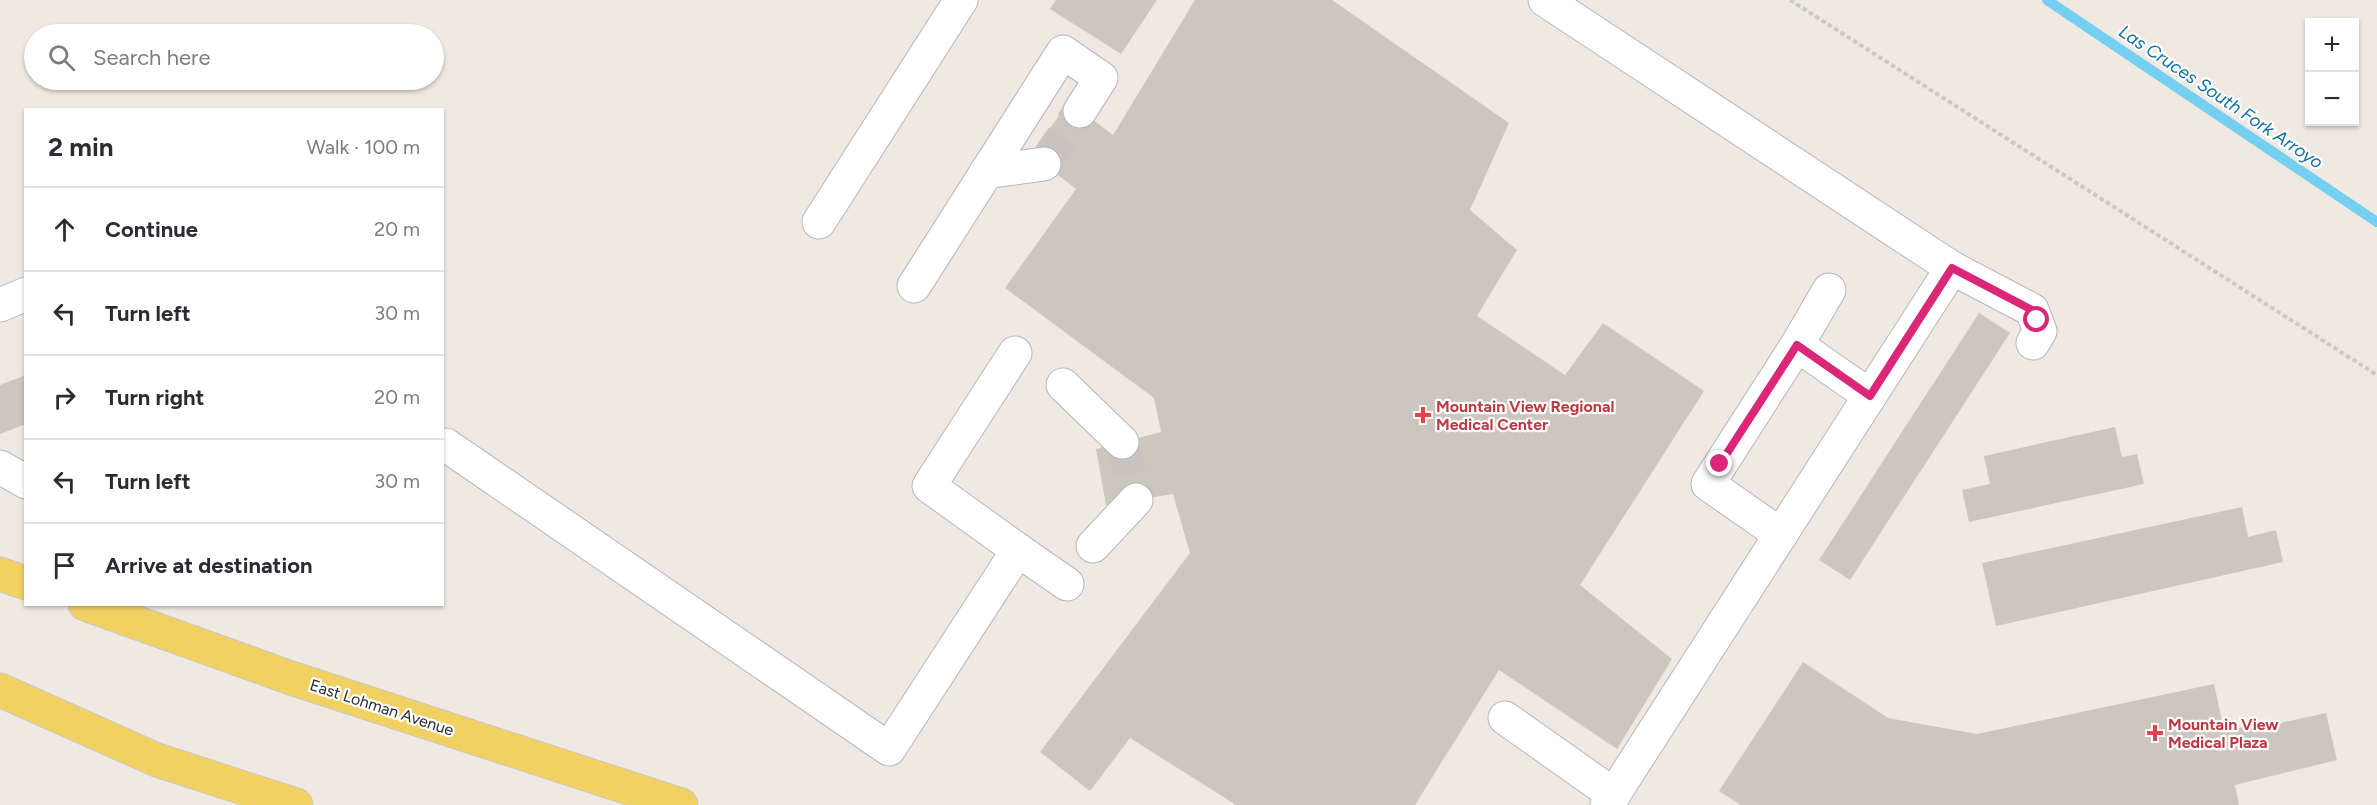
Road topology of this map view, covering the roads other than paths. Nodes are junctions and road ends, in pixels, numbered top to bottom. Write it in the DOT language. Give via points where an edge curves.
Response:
graph roads {
  1 [pos="961,0"];
  2 [pos="1545,0"];
  3 [pos="1080,111"];
  4 [pos="1044,164"];
  5 [pos="986,172"];
  6 [pos="819,222"];
  7 [pos="1952,268"];
  8 [pos="914,286"];
  9 [pos="1829,290"];
  10 [pos="24,295"];
  11 [pos="0,305"];
  12 [pos="2033,343"];
  13 [pos="1797,345"];
  14 [pos="1015,353"];
  15 [pos="1063,385"];
  16 [pos="1870,396"];
  17 [pos="1122,442"];
  18 [pos="446,445"];
  19 [pos="0,468"];
  20 [pos="24,481"];
  21 [pos="1136,500"];
  22 [pos="1781,535"];
  23 [pos="1093,546"];
  24 [pos="1018,550"];
  25 [pos="0,574"];
  26 [pos="24,582"];
  27 [pos="1067,584"];
  28 [pos="95,606"];
  29 [pos="0,690"];
  30 [pos="1505,718"];
  31 [pos="1610,800"];
  32 [pos="296,805"];
  33 [pos="681,805"];
  1 -- 6 [label="lane"];
  2 -- 7 [label="lane"];
  3 -- 5 [label="lane" via="1101,78 1063,52"];
  4 -- 5 [label="lane"];
  5 -- 8 [label="lane"];
  7 -- 12 [label="lane" via="2032,310 2040,332"];
  7 -- 16 [label="lane"];
  9 -- 13 [label="lane"];
  10 -- 11 [label="lane"];
  13 -- 16 [label="lane"];
  13 -- 22 [label="lane" via="1708,484"];
  14 -- 24 [label="lane" via="929,486"];
  15 -- 17 [label="lane"];
  16 -- 22 [label="lane"];
  18 -- 24 [label="lane" via="889,748"];
  19 -- 20 [label="lane"];
  21 -- 23 [label="lane"];
  22 -- 31 [label="lane"];
  24 -- 27 [label="lane"];
  25 -- 26 [label="main road"];
  28 -- 33 [label="main road, East Lohman Avenue" via="291,678"];
  29 -- 32 [label="main road" via="157,760"];
  30 -- 31 [label="lane"];
}
